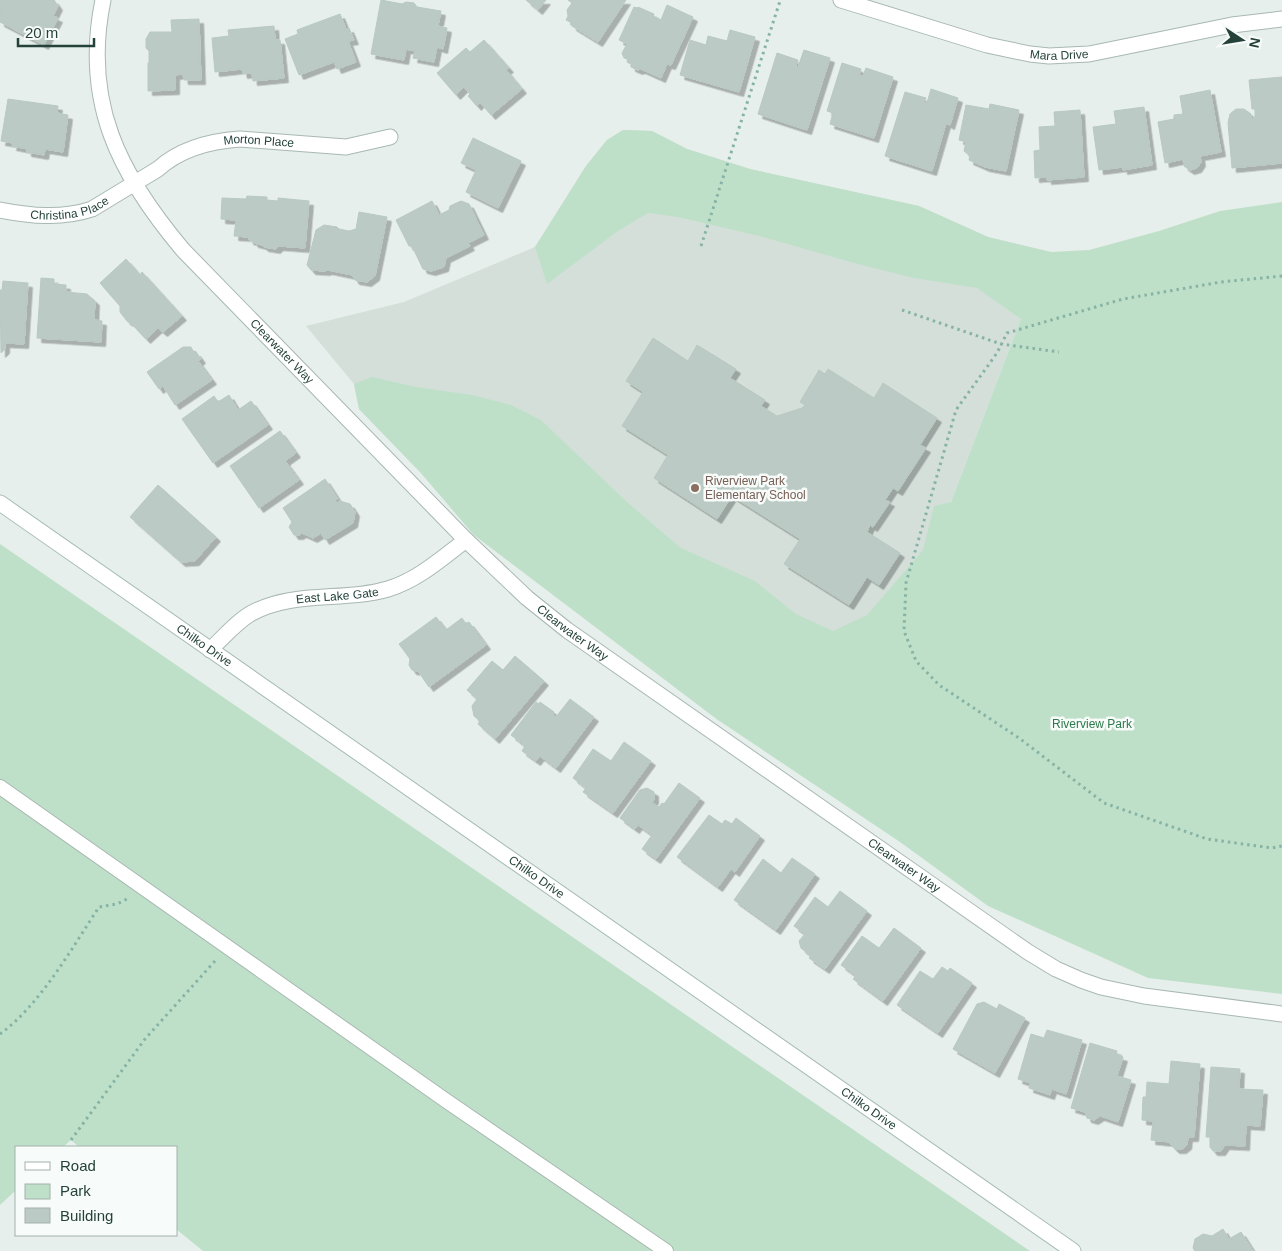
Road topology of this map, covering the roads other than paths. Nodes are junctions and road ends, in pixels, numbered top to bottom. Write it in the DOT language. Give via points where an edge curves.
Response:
graph roads {
  1 [pos="103,0"];
  2 [pos="841,0"];
  3 [pos="1282,19"];
  4 [pos="390,137"];
  5 [pos="135,183"];
  6 [pos="0,210"];
  7 [pos="0,503"];
  8 [pos="466,540"];
  9 [pos="210,650"];
  10 [pos="0,787"];
  11 [pos="1282,1014"];
  12 [pos="666,1251"];
  13 [pos="1073,1251"];
  1 -- 5 [label="street, Clearwater Way" via="98,41 99,88 112,141"];
  2 -- 3 [label="street, Mara Drive" via="987,45 1049,56 1089,54 1232,25"];
  4 -- 5 [label="street, Morton Place" via="346,147 224,140 204,144 165,162"];
  5 -- 6 [label="street, Christina Place" via="80,213 47,216"];
  5 -- 8 [label="street, Clearwater Way" via="156,217 183,250"];
  7 -- 9 [label="street, Chilko Drive"];
  8 -- 9 [label="street, East Lake Gate" via="423,573 390,588 369,594 314,597 263,608 239,622"];
  8 -- 11 [label="street, Clearwater Way" via="527,598 567,630 1042,961 1101,987 1144,996"];
  9 -- 13 [label="street, Chilko Drive"];
  10 -- 12 [label="lane"];
}
